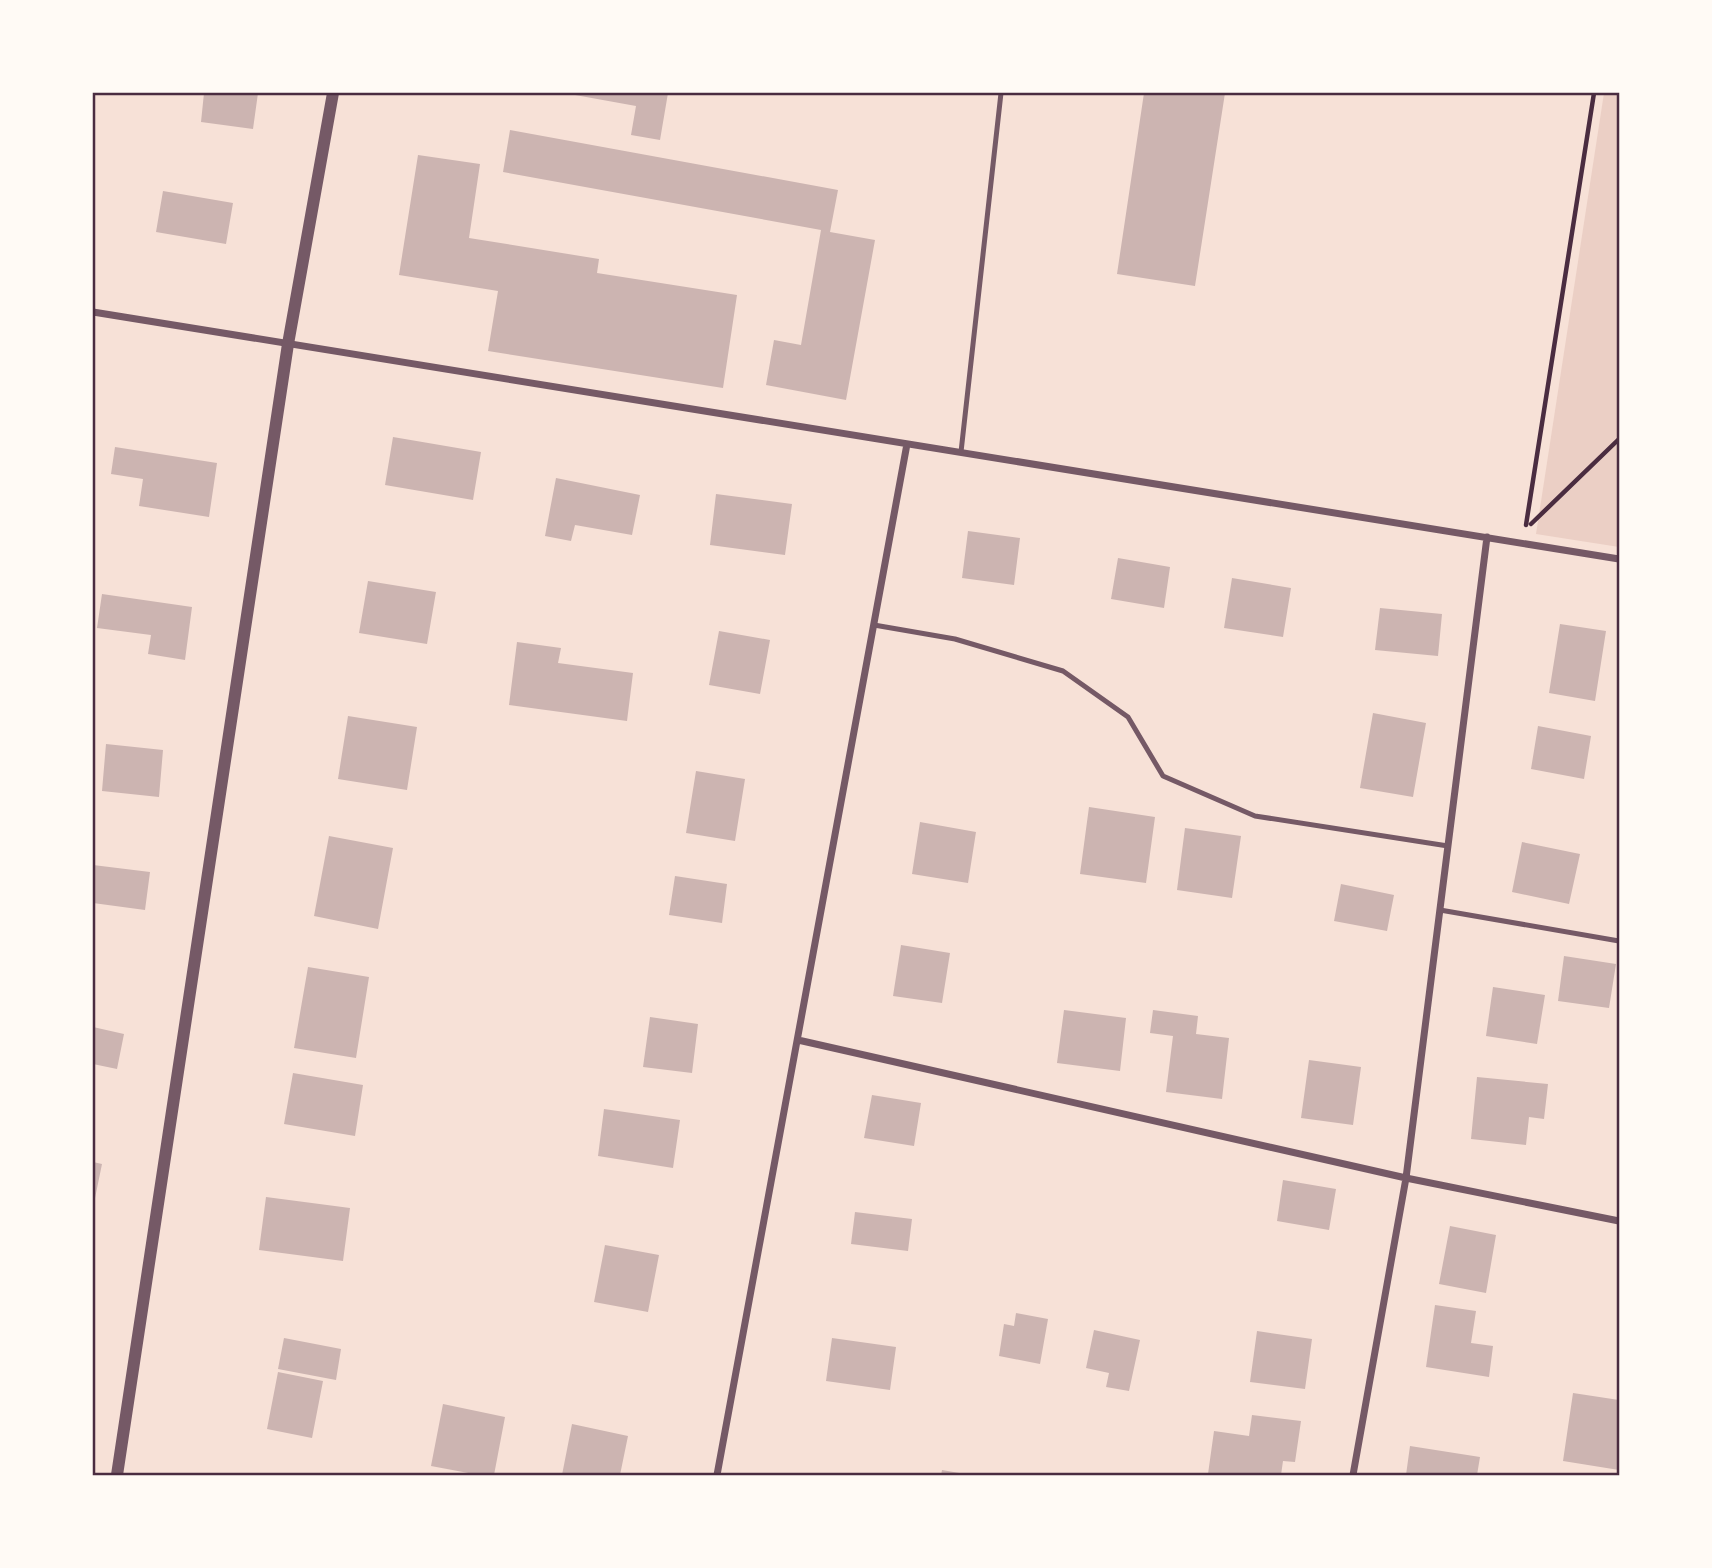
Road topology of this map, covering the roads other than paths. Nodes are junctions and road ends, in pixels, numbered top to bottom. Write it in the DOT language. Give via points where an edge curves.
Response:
graph roads {
  1 [pos="333,93"];
  2 [pos="1001,93"];
  3 [pos="93,312"];
  4 [pos="288,344"];
  5 [pos="907,443"];
  6 [pos="961,452"];
  7 [pos="1487,537"];
  8 [pos="1619,559"];
  9 [pos="874,625"];
  10 [pos="1448,846"];
  11 [pos="1440,910"];
  12 [pos="1619,941"];
  13 [pos="798,1040"];
  14 [pos="1406,1178"];
  15 [pos="1619,1221"];
  16 [pos="117,1475"];
  17 [pos="717,1475"];
  18 [pos="1353,1475"];
  1 -- 4 [label="street"];
  2 -- 6 [label="lane"];
  3 -- 4 [label="street"];
  4 -- 5 [label="street"];
  4 -- 16 [label="street"];
  5 -- 6 [label="street"];
  5 -- 9 [label="street"];
  6 -- 7 [label="street"];
  7 -- 8 [label="street"];
  7 -- 10 [label="street"];
  9 -- 10 [label="lane" via="955,639 1063,671 1128,717 1163,776 1255,816"];
  9 -- 13 [label="street"];
  10 -- 11 [label="street"];
  11 -- 12 [label="lane"];
  11 -- 14 [label="street"];
  13 -- 14 [label="street"];
  13 -- 17 [label="street"];
  14 -- 15 [label="street"];
  14 -- 18 [label="street"];
}
